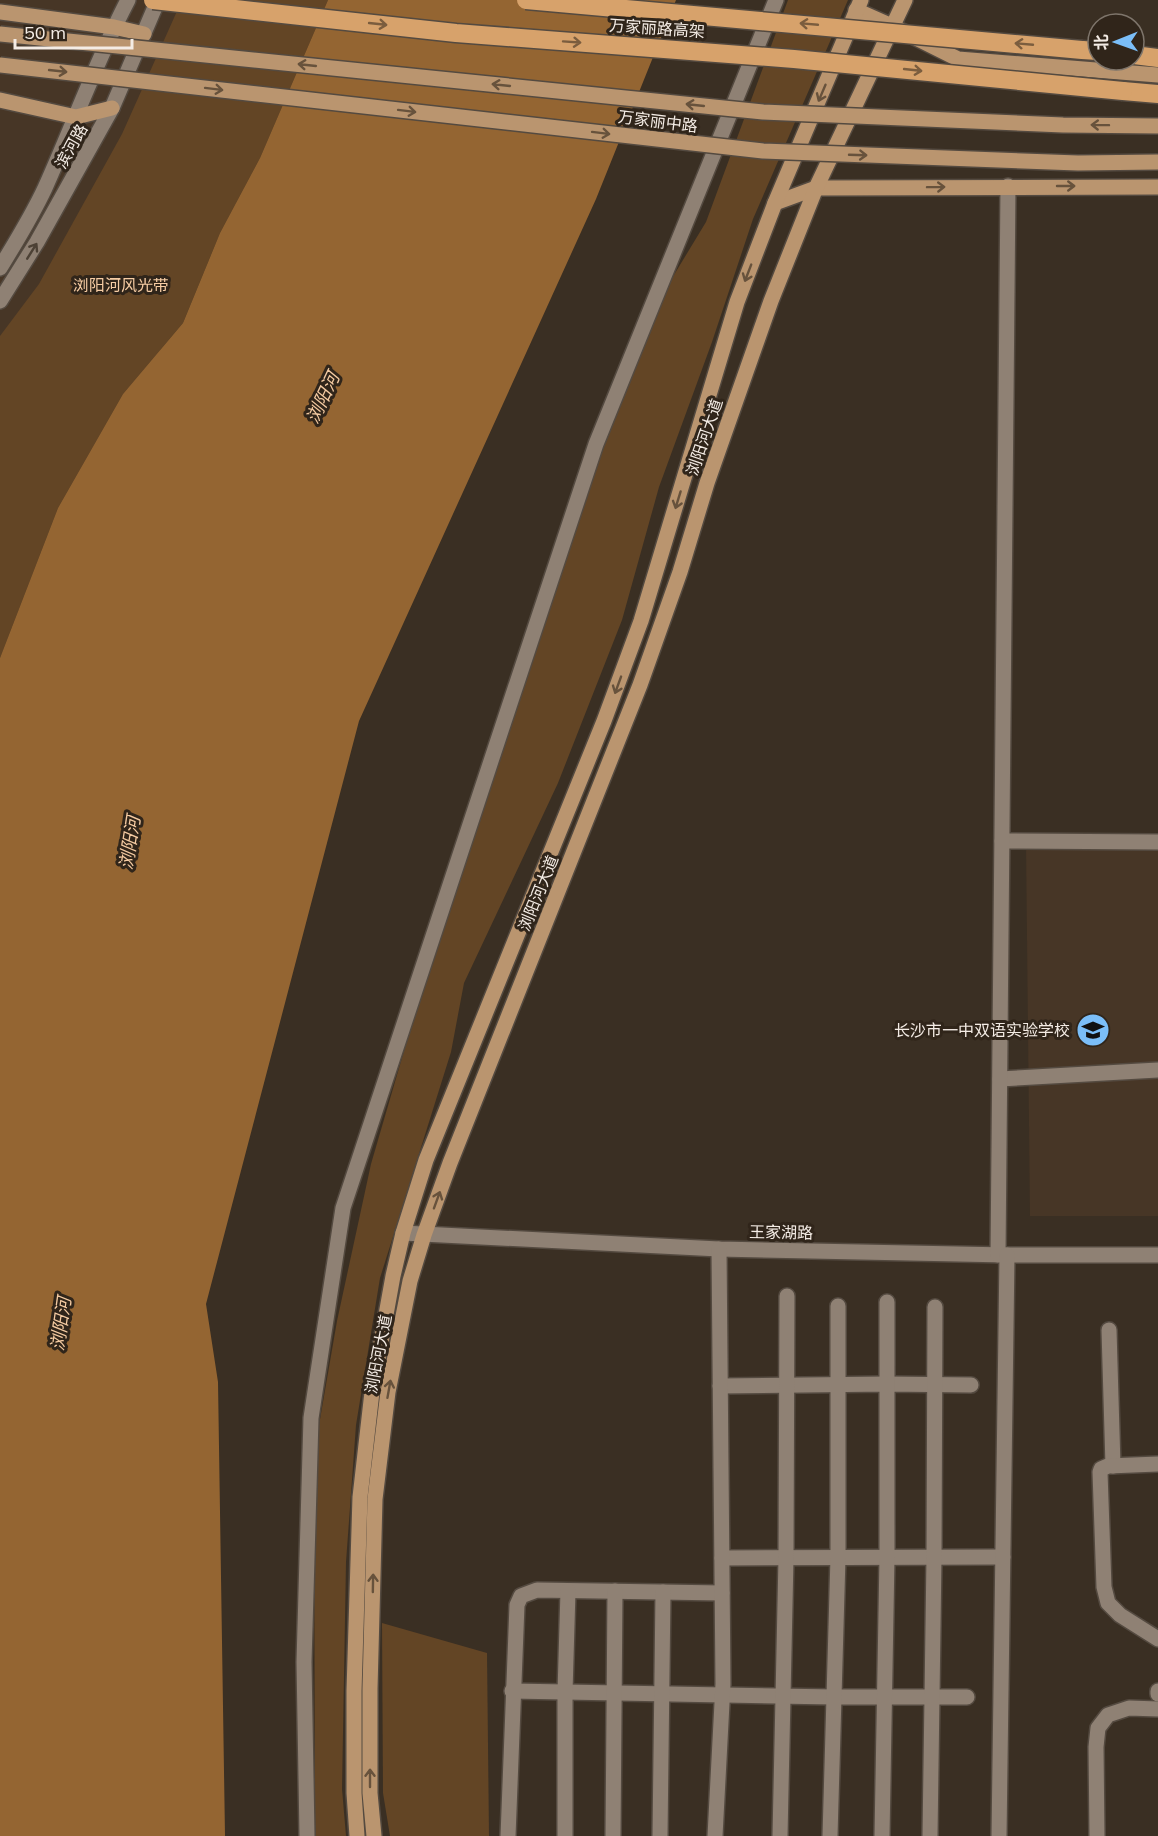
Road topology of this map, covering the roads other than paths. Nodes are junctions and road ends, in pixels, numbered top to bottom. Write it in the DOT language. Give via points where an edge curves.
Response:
graph roads {
  1 [pos="128,0"];
  2 [pos="153,0"];
  3 [pos="158,0"];
  4 [pos="526,0"];
  5 [pos="776,0"];
  6 [pos="905,0"];
  7 [pos="858,5"];
  8 [pos="0,12"];
  9 [pos="892,26"];
  10 [pos="114,27"];
  11 [pos="0,34"];
  12 [pos="144,34"];
  13 [pos="1086,50"];
  14 [pos="0,65"];
  15 [pos="1158,75"];
  16 [pos="1158,94"];
  17 [pos="0,100"];
  18 [pos="112,108"];
  19 [pos="76,117"];
  20 [pos="1158,126"];
  21 [pos="1158,162"];
  22 [pos="1008,186"];
  23 [pos="1158,187"];
  24 [pos="816,188"];
  25 [pos="775,203"];
  26 [pos="0,268"];
  27 [pos="0,301"];
  28 [pos="1002,841"];
  29 [pos="1158,842"];
  30 [pos="1158,1070"];
  31 [pos="1000,1079"];
  32 [pos="404,1233"];
  33 [pos="424,1235"];
  34 [pos="719,1249"];
  35 [pos="1003,1255"];
  36 [pos="1158,1255"];
  37 [pos="786,1296"];
  38 [pos="887,1302"];
  39 [pos="838,1306"];
  40 [pos="935,1307"];
  41 [pos="1109,1330"];
  42 [pos="837,1384"];
  43 [pos="887,1384"];
  44 [pos="786,1385"];
  45 [pos="934,1385"];
  46 [pos="971,1385"];
  47 [pos="720,1386"];
  48 [pos="1158,1464"];
  49 [pos="1113,1466"];
  50 [pos="838,1557"];
  51 [pos="887,1557"];
  52 [pos="934,1557"];
  53 [pos="1003,1557"];
  54 [pos="722,1558"];
  55 [pos="786,1558"];
  56 [pos="568,1591"];
  57 [pos="615,1591"];
  58 [pos="663,1592"];
  59 [pos="722,1593"];
  60 [pos="1158,1639"];
  61 [pos="512,1691"];
  62 [pos="565,1692"];
  63 [pos="615,1693"];
  64 [pos="661,1694"];
  65 [pos="722,1695"];
  66 [pos="784,1696"];
  67 [pos="834,1697"];
  68 [pos="885,1697"];
  69 [pos="932,1697"];
  70 [pos="967,1697"];
  71 [pos="1158,1709"];
  72 [pos="307,1836"];
  73 [pos="357,1836"];
  74 [pos="374,1836"];
  75 [pos="508,1836"];
  76 [pos="565,1836"];
  77 [pos="613,1836"];
  78 [pos="660,1836"];
  79 [pos="715,1836"];
  80 [pos="780,1836"];
  81 [pos="830,1836"];
  82 [pos="882,1836"];
  83 [pos="930,1836"];
  84 [pos="999,1836"];
  85 [pos="1097,1836"];
  1 -- 10 [label="street, 滨河路"];
  2 -- 16 [label="highway, 万家丽路高架, one-way, bridge" via="456,33 794,59"];
  3 -- 12 [label="street, 滨河路"];
  13 -- 4 [label="highway, 万家丽路高架, one-way, bridge"];
  5 -- 72 [label="street" via="596,444 343,1208 311,1418 304,1662"];
  6 -- 9 [label="main road, 浏阳河大道"];
  7 -- 9 [label="main road"];
  7 -- 25 [label="main road, 浏阳河大道, one-way"];
  8 -- 10 [label="main road"];
  9 -- 15 [label="main road" via="958,59"];
  9 -- 24 [label="main road, 浏阳河大道"];
  10 -- 12 [label="main road"];
  10 -- 19 [label="street, 滨河路"];
  20 -- 11 [label="main road, 万家丽中路, one-way, bridge" via="763,112"];
  12 -- 18 [label="street, 滨河路"];
  14 -- 21 [label="main road, 万家丽中路, one-way, bridge" via="763,151 1078,163"];
  17 -- 19 [label="main road"];
  18 -- 19 [label="main road"];
  27 -- 18 [label="street, 滨河路, one-way"];
  19 -- 26 [label="street, 滨河路" via="26,226"];
  22 -- 23 [label="main road, one-way"];
  24 -- 22 [label="main road, one-way"];
  22 -- 28 [label="street"];
  24 -- 25 [label="main road"];
  33 -- 24 [label="main road, 浏阳河大道, one-way" via="639,685 771,302"];
  25 -- 32 [label="main road, 浏阳河大道, one-way" via="737,302 641,621 430,1150"];
  28 -- 29 [label="street"];
  28 -- 31 [label="street"];
  30 -- 31 [label="street"];
  31 -- 35 [label="street"];
  32 -- 33 [label="street, 王家湖路"];
  32 -- 73 [label="main road, 浏阳河大道" via="372,1392 360,1497 354,1691"];
  33 -- 34 [label="street, 王家湖路"];
  74 -- 33 [label="main road, 浏阳河大道, one-way" via="370,1689 375,1499 388,1392 410,1281"];
  34 -- 35 [label="street, 王家湖路"];
  34 -- 47 [label="street"];
  35 -- 36 [label="street, 王家湖路"];
  35 -- 53 [label="street"];
  37 -- 44 [label="street"];
  38 -- 43 [label="street"];
  39 -- 42 [label="street"];
  40 -- 45 [label="street"];
  41 -- 49 [label="street"];
  42 -- 43 [label="street"];
  42 -- 44 [label="street"];
  42 -- 50 [label="street"];
  43 -- 45 [label="street"];
  43 -- 51 [label="street"];
  44 -- 47 [label="street"];
  44 -- 55 [label="street"];
  45 -- 46 [label="street"];
  45 -- 52 [label="street"];
  47 -- 54 [label="street"];
  48 -- 49 [label="street"];
  49 -- 60 [label="street" via="1100,1472 1104,1587 1108,1603"];
  50 -- 51 [label="street"];
  50 -- 55 [label="street"];
  50 -- 67 [label="street"];
  51 -- 52 [label="street"];
  51 -- 68 [label="street"];
  52 -- 53 [label="street"];
  52 -- 69 [label="street"];
  53 -- 84 [label="street"];
  54 -- 55 [label="street"];
  54 -- 59 [label="street"];
  55 -- 66 [label="street"];
  56 -- 57 [label="street"];
  56 -- 61 [label="street" via="537,1590 521,1596 517,1605"];
  56 -- 62 [label="street"];
  57 -- 58 [label="street"];
  57 -- 63 [label="street"];
  58 -- 59 [label="street"];
  58 -- 64 [label="street"];
  59 -- 65 [label="street"];
  61 -- 62 [label="street"];
  61 -- 75 [label="street"];
  62 -- 63 [label="street"];
  62 -- 76 [label="street"];
  63 -- 64 [label="street"];
  63 -- 77 [label="street"];
  64 -- 65 [label="street"];
  64 -- 78 [label="street"];
  65 -- 66 [label="street"];
  65 -- 79 [label="street"];
  66 -- 67 [label="street"];
  66 -- 80 [label="street"];
  67 -- 68 [label="street"];
  67 -- 81 [label="street"];
  68 -- 69 [label="street"];
  68 -- 82 [label="street"];
  69 -- 70 [label="street"];
  69 -- 83 [label="street"];
  71 -- 85 [label="street" via="1129,1708 1108,1714 1098,1728"];
}
